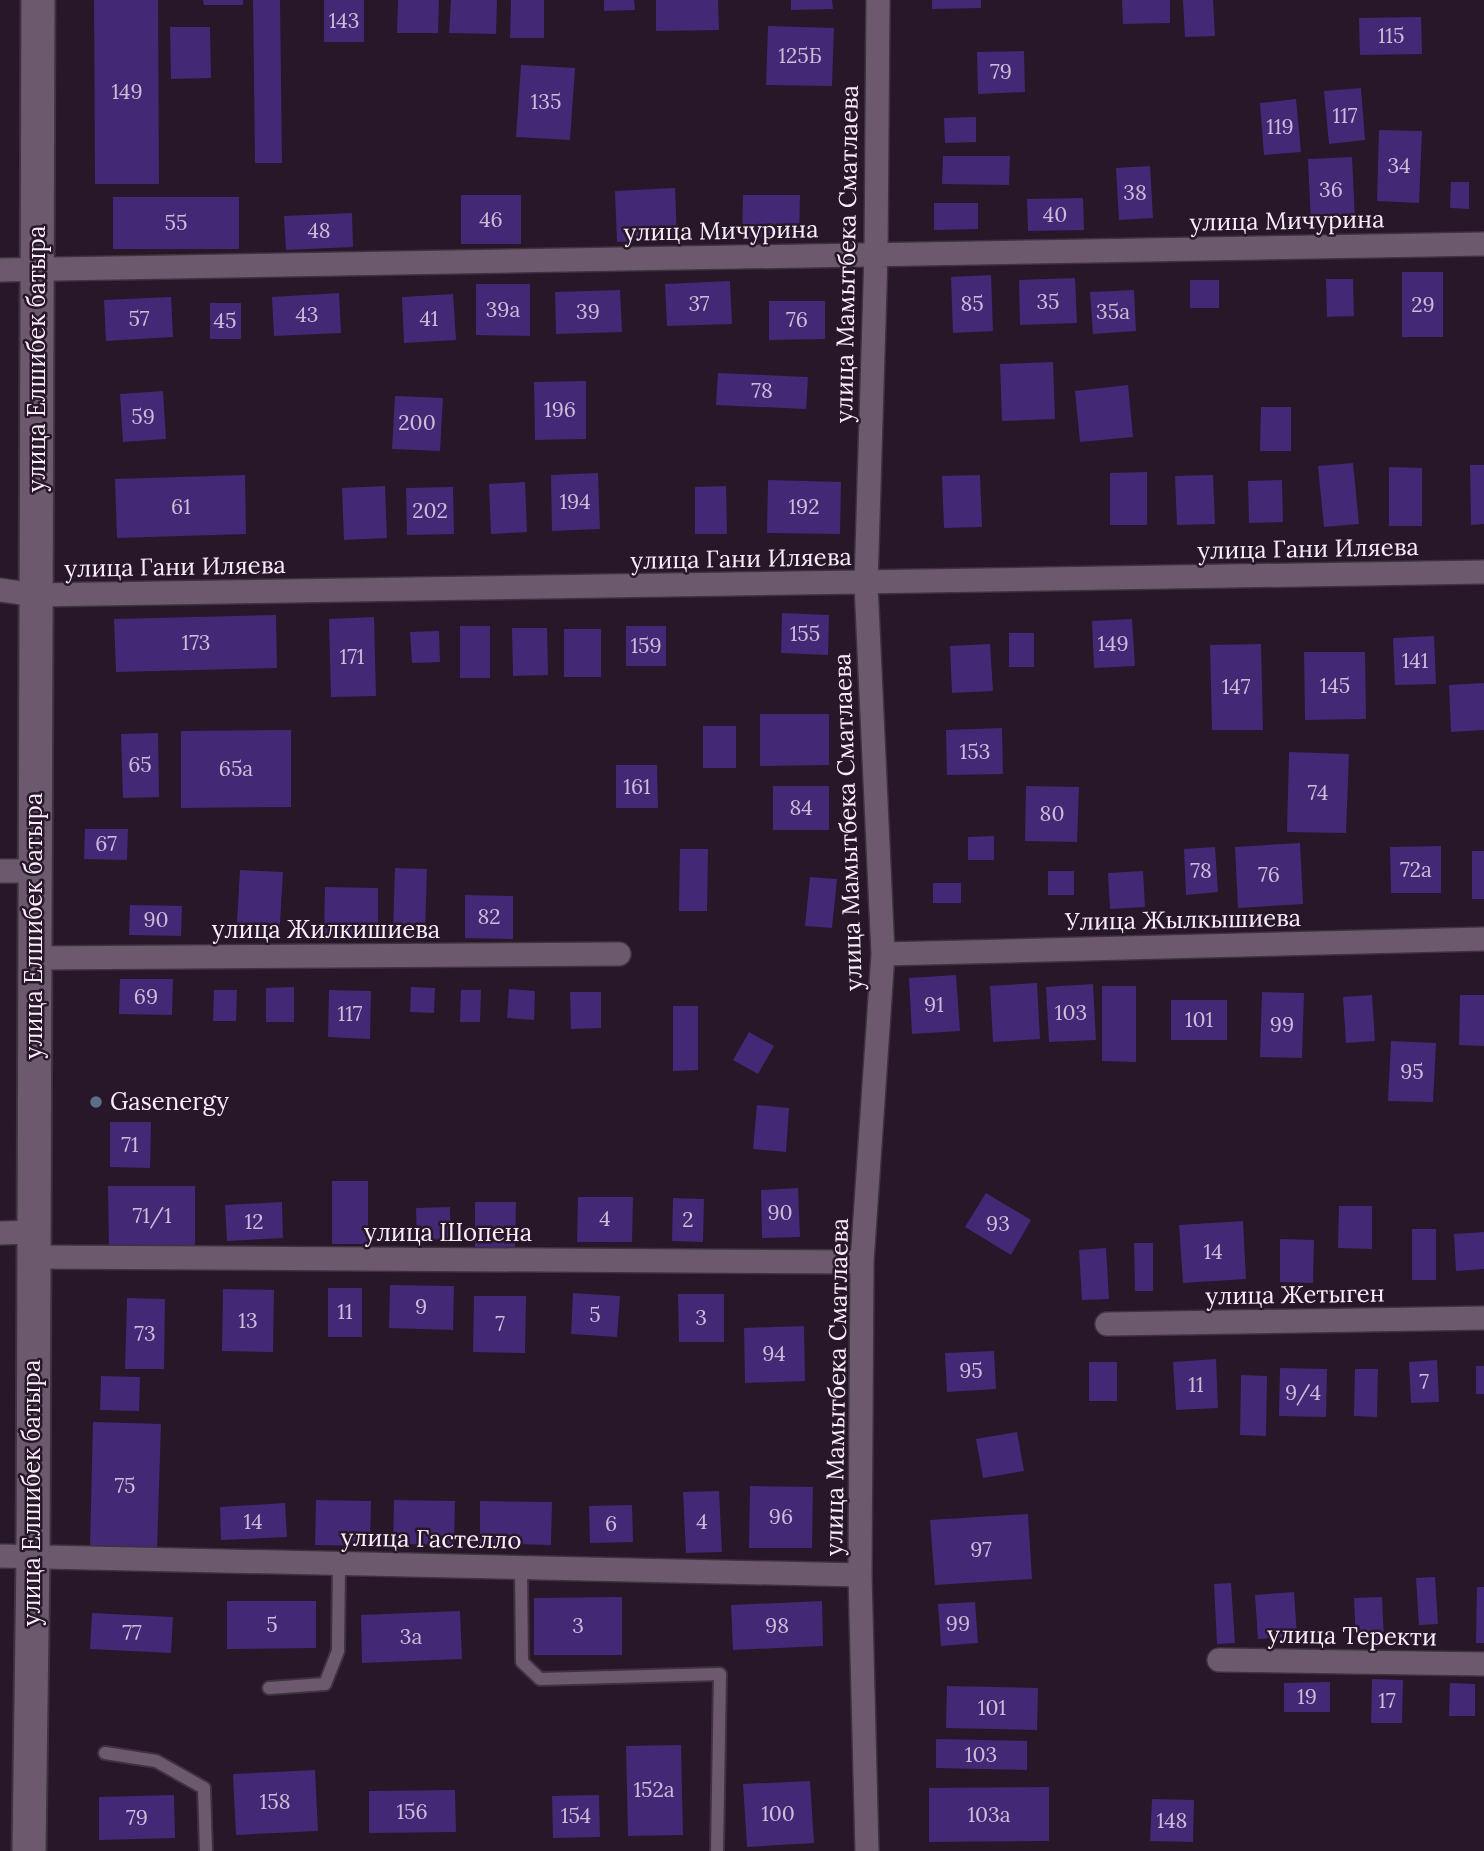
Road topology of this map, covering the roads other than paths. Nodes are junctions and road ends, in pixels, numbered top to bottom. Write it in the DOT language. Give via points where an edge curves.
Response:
graph roads {
  1 [pos="38,0"];
  2 [pos="878,0"];
  3 [pos="1484,244"];
  4 [pos="876,254"];
  5 [pos="37,269"];
  6 [pos="0,270"];
  7 [pos="1484,572"];
  8 [pos="866,583"];
  9 [pos="0,590"];
  10 [pos="35,595"];
  11 [pos="0,871"];
  12 [pos="35,871"];
  13 [pos="1484,939"];
  14 [pos="619,954"];
  15 [pos="883,954"];
  16 [pos="34,958"];
  17 [pos="0,1233"];
  18 [pos="33,1245"];
  19 [pos="862,1262"];
  20 [pos="1484,1318"];
  21 [pos="1107,1324"];
  22 [pos="0,1556"];
  23 [pos="33,1556"];
  24 [pos="339,1563"];
  25 [pos="520,1567"];
  26 [pos="860,1575"];
  27 [pos="1219,1660"];
  28 [pos="1484,1664"];
  29 [pos="269,1688"];
  30 [pos="105,1753"];
  31 [pos="29,1851"];
  32 [pos="206,1851"];
  33 [pos="716,1851"];
  34 [pos="867,1851"];
  1 -- 5 [label="main road, улица Елшибек батыра"];
  2 -- 4 [label="street, улица Мамытбека Сматлаева"];
  3 -- 4 [label="street, улица Мичурина"];
  4 -- 5 [label="street, улица Мичурина"];
  4 -- 8 [label="street, улица Мамытбека Сматлаева"];
  5 -- 6 [label="street, улица Мичурина"];
  5 -- 10 [label="main road, улица Елшибек батыра"];
  7 -- 8 [label="street, улица Гани Иляева"];
  8 -- 10 [label="street, улица Гани Иляева"];
  8 -- 15 [label="street, улица Мамытбека Сматлаева"];
  9 -- 10 [label="street, улица Гани Иляева"];
  10 -- 12 [label="main road, улица Елшибек батыра"];
  11 -- 12 [label="street"];
  12 -- 16 [label="main road, улица Елшибек батыра"];
  13 -- 15 [label="street, Улица Жылкышиева"];
  14 -- 16 [label="street, улица Жилкишиева"];
  15 -- 19 [label="street, улица Мамытбека Сматлаева"];
  16 -- 18 [label="main road, улица Елшибек батыра"];
  17 -- 18 [label="street"];
  18 -- 19 [label="street, улица Шопена"];
  18 -- 23 [label="main road, улица Елшибек батыра"];
  19 -- 26 [label="street, улица Мамытбека Сматлаева"];
  20 -- 21 [label="street, улица Жетыген"];
  22 -- 23 [label="street, улица Гастелло"];
  23 -- 24 [label="street, улица Гастелло"];
  23 -- 31 [label="main road, улица Елшибек батыра"];
  24 -- 25 [label="street, улица Гастелло"];
  24 -- 29 [label="lane" via="338,1651 326,1684"];
  25 -- 26 [label="street, улица Гастелло"];
  25 -- 33 [label="lane" via="522,1661 540,1679 720,1674"];
  26 -- 34 [label="street, улица Мамытбека Сматлаева"];
  27 -- 28 [label="street, улица Теректи"];
  30 -- 32 [label="lane" via="156,1760 204,1788"];
}
